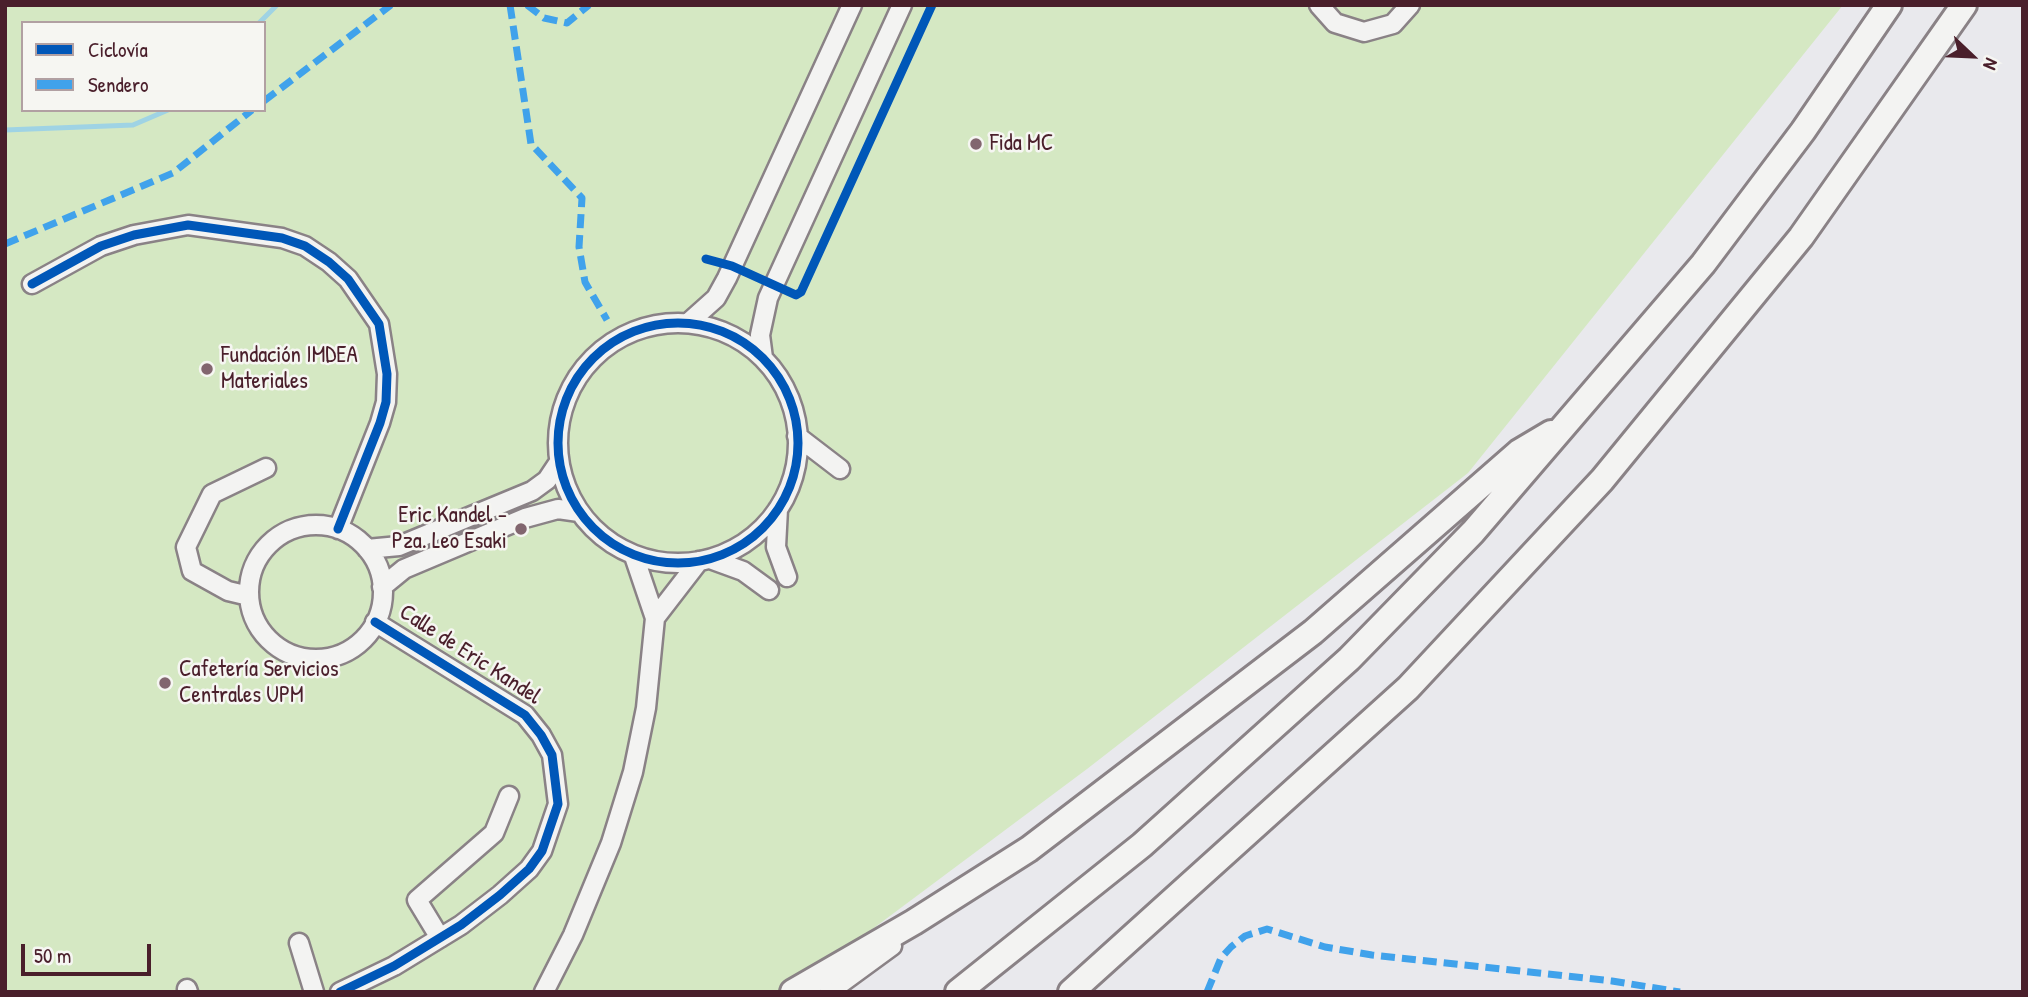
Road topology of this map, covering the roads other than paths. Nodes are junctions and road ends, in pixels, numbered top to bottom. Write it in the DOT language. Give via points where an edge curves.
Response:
graph roads {
  1 [pos="852,5"];
  2 [pos="902,5"];
  3 [pos="1319,5"];
  4 [pos="1410,5"];
  5 [pos="1889,5"];
  6 [pos="1964,5"];
  7 [pos="32,284"];
  8 [pos="688,323"];
  9 [pos="763,358"];
  10 [pos="1571,421"];
  11 [pos="797,436"];
  12 [pos="559,462"];
  13 [pos="266,468"];
  14 [pos="839,469"];
  15 [pos="778,509"];
  16 [pos="579,512"];
  17 [pos="338,529"];
  18 [pos="367,550"];
  19 [pos="634,556"];
  20 [pos="704,560"];
  21 [pos="787,577"];
  22 [pos="382,587"];
  23 [pos="769,590"];
  24 [pos="249,596"];
  25 [pos="655,618"];
  26 [pos="375,622"];
  27 [pos="509,796"];
  28 [pos="1029,849"];
  29 [pos="440,938"];
  30 [pos="299,943"];
  31 [pos="1103,960"];
  32 [pos="314,992"];
  33 [pos="341,992"];
  34 [pos="544,992"];
  35 [pos="793,992"];
  36 [pos="829,992"];
  37 [pos="958,992"];
  38 [pos="1058,992"];
  39 [pos="1071,992"];
  1 -- 8 [label="street" via="727,278 716,298"];
  2 -- 9 [label="street" via="768,298 760,335"];
  3 -- 4 [label="street" via="1335,23 1363,32 1393,24"];
  5 -- 10 [label="highway" via="1803,131 1703,264"];
  6 -- 31 [label="highway" via="1801,237 1602,480 1408,688"];
  7 -- 17 [label="street" via="101,246 134,234 188,225 282,238 329,262 348,279 379,324 387,374 380,424"];
  8 -- 9 [label="street" via="725,332"];
  8 -- 12 [label="street" via="634,331 596,355 574,383 563,410"];
  9 -- 11 [label="street" via="788,395"];
  10 -- 28 [label="highway" via="1519,452 1313,632"];
  10 -- 37 [label="highway" via="1473,532 1349,659 1142,845"];
  11 -- 14 [label="street"];
  11 -- 15 [label="street" via="795,469"];
  12 -- 16 [label="street"];
  12 -- 18 [label="street" via="532,491 399,546"];
  13 -- 24 [label="street" via="212,494 186,547 192,571 228,592"];
  15 -- 20 [label="street" via="747,540"];
  15 -- 21 [label="street" via="776,547"];
  16 -- 19 [label="street" via="606,539"];
  16 -- 22 [label="street, Calle de Eric Kandel" via="558,509 525,518 404,569"];
  17 -- 18 [label="street"];
  17 -- 24 [label="street" via="309,526 278,537 257,560"];
  18 -- 22 [label="street"];
  19 -- 20 [label="street" via="666,562"];
  19 -- 25 [label="street"];
  20 -- 23 [label="street" via="743,571"];
  20 -- 25 [label="street"];
  22 -- 26 [label="street"];
  24 -- 26 [label="street" via="262,632 282,650 299,657 340,654 364,638"];
  25 -- 34 [label="street" via="646,708 633,772 594,888"];
  26 -- 29 [label="street, Calle de Eric Kandel" via="525,715 541,735 554,766 558,804 542,851 510,886"];
  27 -- 29 [label="street" via="494,833 416,900"];
  28 -- 35 [label="highway"];
  28 -- 36 [label="street"];
  29 -- 33 [label="street, Calle de Eric Kandel"];
  30 -- 32 [label="street"];
  31 -- 38 [label="highway"];
  31 -- 39 [label="highway"];
}
